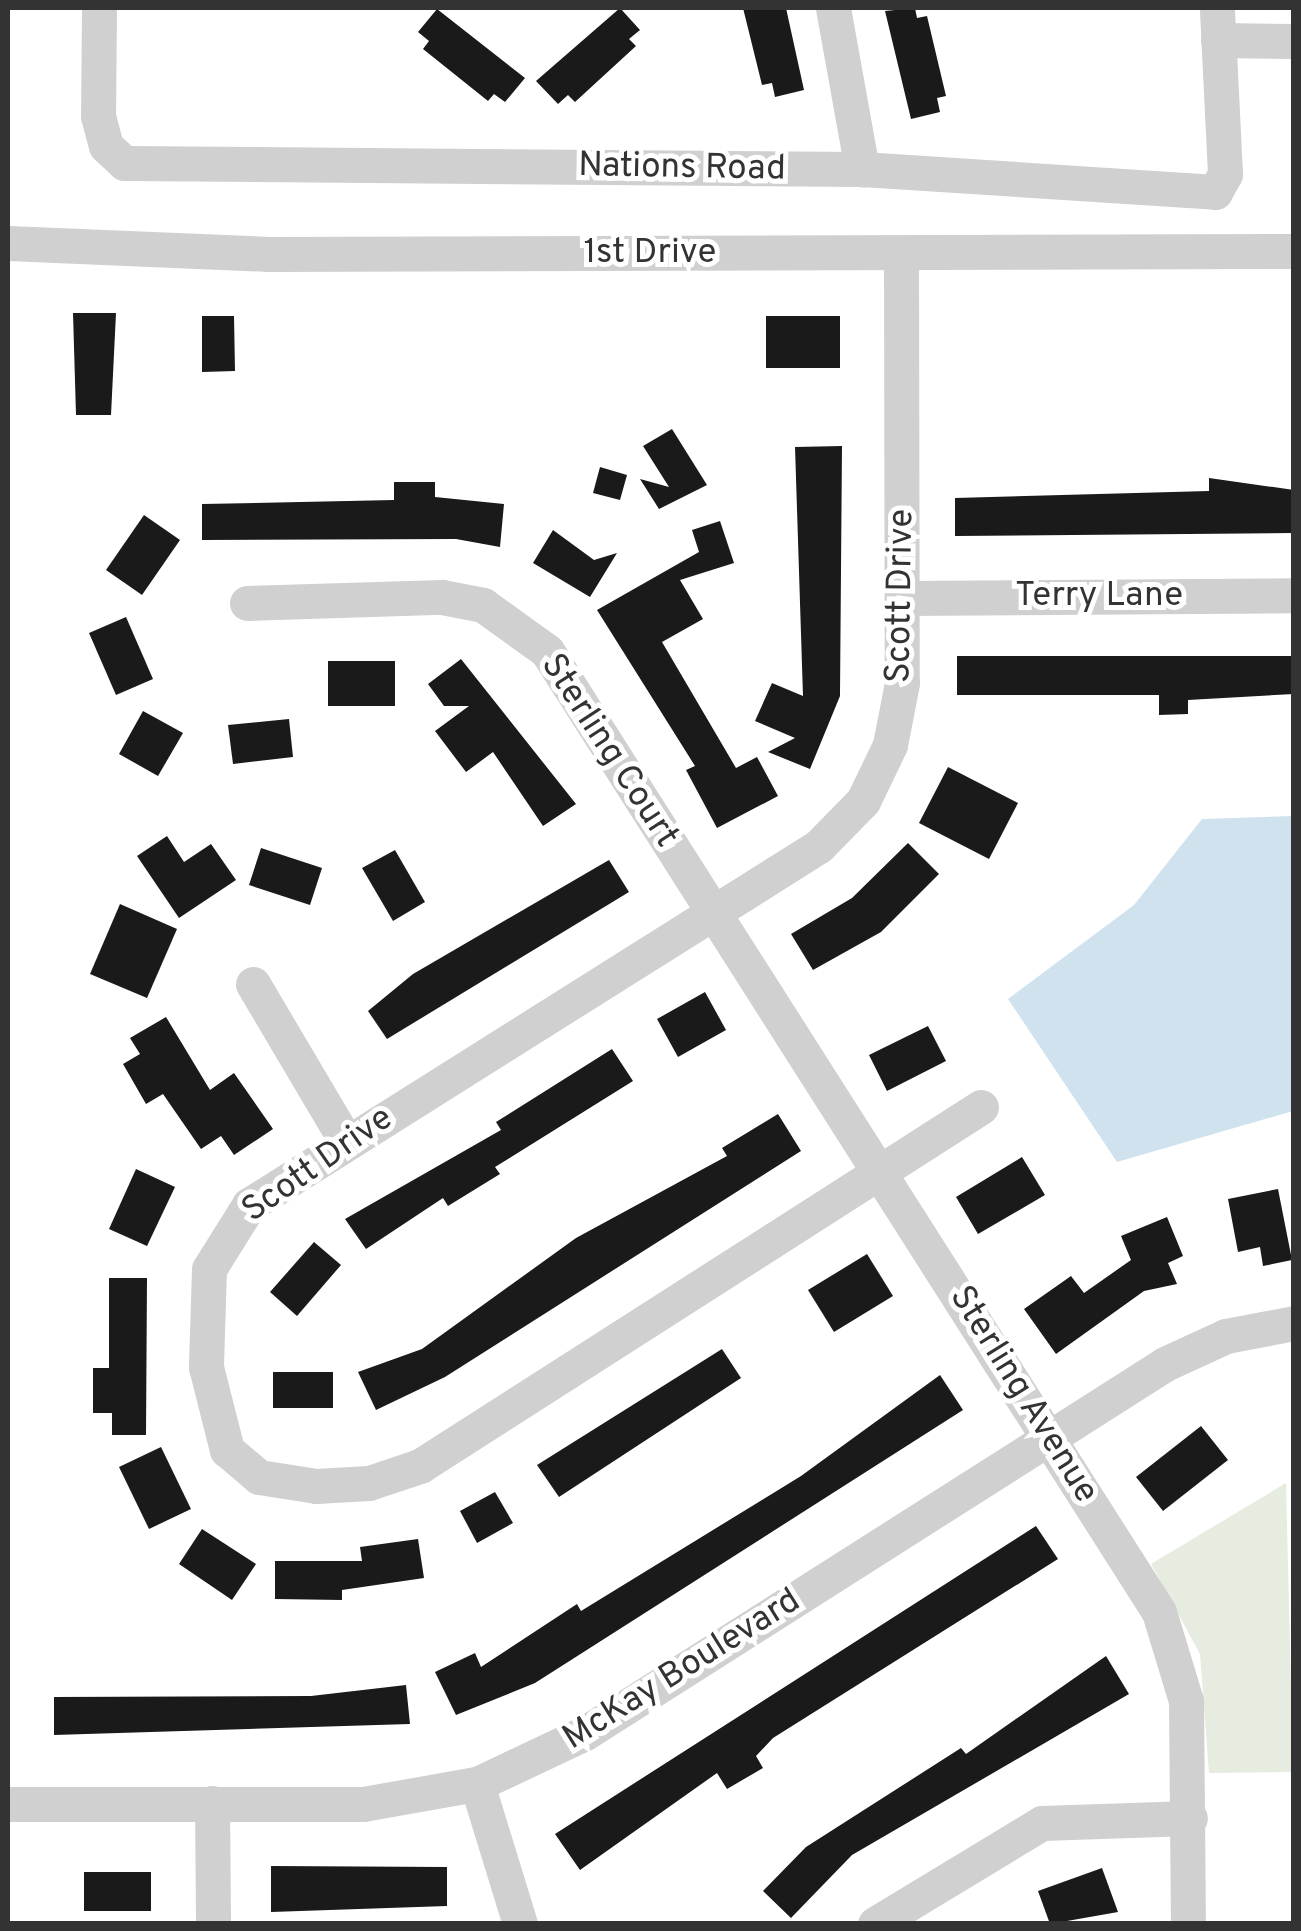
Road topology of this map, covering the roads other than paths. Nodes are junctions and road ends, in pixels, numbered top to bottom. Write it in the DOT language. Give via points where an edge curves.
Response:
graph roads {
  1 [pos="99,8"];
  2 [pos="833,8"];
  3 [pos="1218,24"];
  4 [pos="1294,41"];
  5 [pos="862,170"];
  6 [pos="8,243"];
  7 [pos="1294,250"];
  8 [pos="901,253"];
  9 [pos="1294,595"];
  10 [pos="904,598"];
  11 [pos="247,602"];
  12 [pos="714,913"];
  13 [pos="253,984"];
  14 [pos="981,1107"];
  15 [pos="346,1141"];
  16 [pos="881,1174"];
  17 [pos="1294,1323"];
  18 [pos="1052,1438"];
  19 [pos="477,1784"];
  20 [pos="212,1803"];
  21 [pos="8,1804"];
  22 [pos="1190,1818"];
  23 [pos="213,1924"];
  24 [pos="520,1924"];
  25 [pos="874,1924"];
  26 [pos="1188,1924"];
  1 -- 5 [label="street, Nations Road" via="98,116 106,146 124,163"];
  2 -- 5 [label="street"];
  3 -- 4 [label="street"];
  3 -- 5 [label="street, Nations Road" via="1225,174 1215,192"];
  6 -- 8 [label="street, 1st Drive" via="268,254"];
  7 -- 8 [label="street, 1st Drive"];
  8 -- 10 [label="street, Scott Drive"];
  9 -- 10 [label="street, Terry Lane"];
  10 -- 12 [label="street, Scott Drive" via="890,745 863,801 819,846"];
  11 -- 12 [label="street, Sterling Court" via="442,597 483,605 521,626 547,651"];
  12 -- 15 [label="street, Scott Drive"];
  12 -- 16 [label="street, Sterling Avenue"];
  13 -- 15 [label="street"];
  14 -- 16 [label="street, Scott Drive"];
  15 -- 16 [label="street, Scott Drive" via="249,1205 209,1270 212,1414 226,1450 259,1477 369,1484 420,1466"];
  16 -- 18 [label="street, Sterling Avenue"];
  17 -- 18 [label="street, McKay Boulevard" via="1226,1336 1165,1364"];
  18 -- 19 [label="street, McKay Boulevard" via="586,1733"];
  18 -- 22 [label="street, Sterling Avenue" via="1178,1657"];
  19 -- 20 [label="street, McKay Boulevard" via="363,1804"];
  19 -- 24 [label="street"];
  20 -- 21 [label="street, McKay Boulevard"];
  20 -- 23 [label="street"];
  22 -- 25 [label="street" via="1042,1822"];
  22 -- 26 [label="street, Sterling Avenue"];
}
